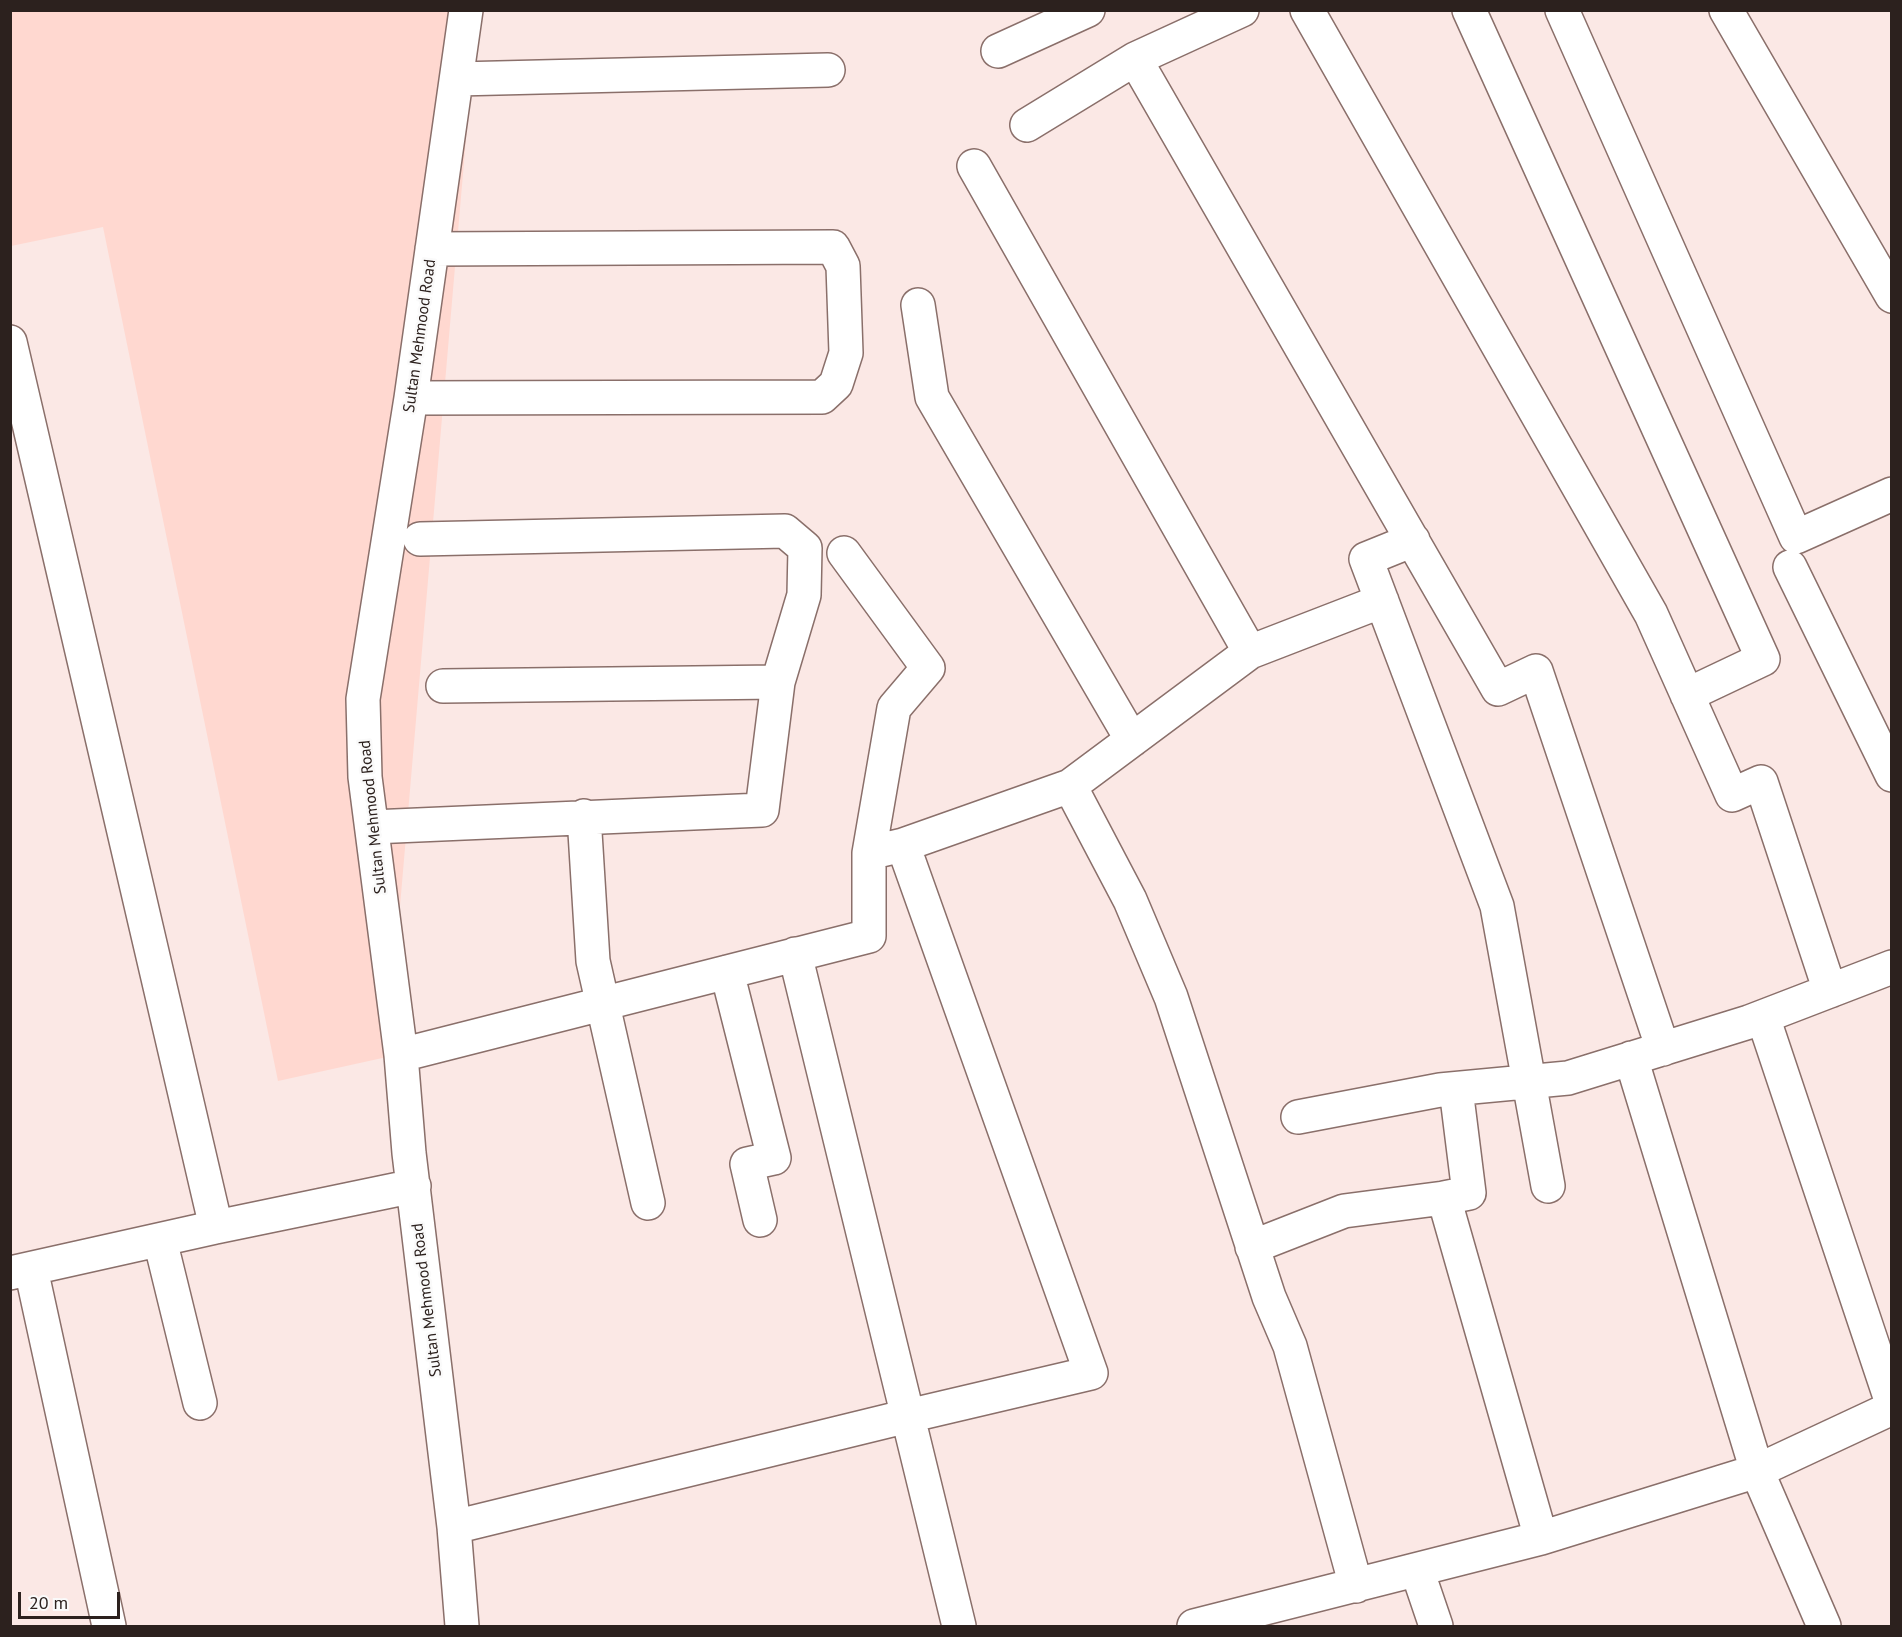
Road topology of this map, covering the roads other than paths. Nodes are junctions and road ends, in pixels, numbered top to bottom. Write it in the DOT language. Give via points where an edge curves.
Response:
graph roads {
  1 [pos="466,10"];
  2 [pos="1088,10"];
  3 [pos="1242,10"];
  4 [pos="1307,10"];
  5 [pos="1469,10"];
  6 [pos="1562,10"];
  7 [pos="1726,10"];
  8 [pos="998,51"];
  9 [pos="1135,59"];
  10 [pos="828,70"];
  11 [pos="457,79"];
  12 [pos="1027,125"];
  13 [pos="974,166"];
  14 [pos="432,249"];
  15 [pos="1892,296"];
  16 [pos="918,305"];
  17 [pos="10,342"];
  18 [pos="411,398"];
  19 [pos="1892,494"];
  20 [pos="420,539"];
  21 [pos="1413,540"];
  22 [pos="844,553"];
  23 [pos="1790,567"];
  24 [pos="1382,601"];
  25 [pos="1250,652"];
  26 [pos="778,682"];
  27 [pos="443,686"];
  28 [pos="1688,695"];
  29 [pos="1132,740"];
  30 [pos="1892,775"];
  31 [pos="1070,786"];
  32 [pos="584,816"];
  33 [pos="372,827"];
  34 [pos="903,845"];
  35 [pos="869,853"];
  36 [pos="795,954"];
  37 [pos="1892,967"];
  38 [pos="727,972"];
  39 [pos="1830,991"];
  40 [pos="603,1003"];
  41 [pos="1763,1017"];
  42 [pos="1663,1048"];
  43 [pos="401,1055"];
  44 [pos="1631,1058"];
  45 [pos="1530,1082"];
  46 [pos="1456,1089"];
  47 [pos="1299,1117"];
  48 [pos="414,1186"];
  49 [pos="1548,1186"];
  50 [pos="1444,1198"];
  51 [pos="648,1203"];
  52 [pos="760,1220"];
  53 [pos="216,1227"];
  54 [pos="160,1240"];
  55 [pos="1252,1247"];
  56 [pos="21,1271"];
  57 [pos="200,1403"];
  58 [pos="1892,1403"];
  59 [pos="1892,1408"];
  60 [pos="908,1416"];
  61 [pos="1757,1471"];
  62 [pos="454,1527"];
  63 [pos="1540,1538"];
  64 [pos="1416,1570"];
  65 [pos="1356,1586"];
  66 [pos="109,1626"];
  67 [pos="462,1626"];
  68 [pos="959,1626"];
  69 [pos="1194,1626"];
  70 [pos="1436,1626"];
  71 [pos="1824,1626"];
  1 -- 11 [label="street, Sultan Mehmood Road"];
  2 -- 8 [label="street"];
  3 -- 9 [label="street"];
  4 -- 28 [label="street" via="1651,614"];
  5 -- 28 [label="street" via="1762,659"];
  6 -- 19 [label="street" via="1796,537"];
  7 -- 15 [label="street"];
  9 -- 12 [label="street"];
  9 -- 21 [label="street"];
  10 -- 11 [label="street"];
  11 -- 14 [label="street, Sultan Mehmood Road"];
  13 -- 25 [label="street"];
  14 -- 18 [label="street, Sultan Mehmood Road"];
  14 -- 18 [label="street" via="833,247 843,266 846,354 836,384 822,397"];
  16 -- 29 [label="street" via="932,397"];
  17 -- 53 [label="street"];
  18 -- 33 [label="street, Sultan Mehmood Road" via="363,699 365,777"];
  20 -- 26 [label="street" via="785,531 805,548 804,595"];
  21 -- 24 [label="street" via="1366,559"];
  21 -- 42 [label="street" via="1498,689 1536,671"];
  22 -- 35 [label="street" via="928,668 894,708"];
  23 -- 30 [label="street"];
  24 -- 25 [label="street"];
  24 -- 45 [label="street" via="1497,906"];
  25 -- 29 [label="street"];
  26 -- 27 [label="street"];
  26 -- 32 [label="street" via="762,810"];
  28 -- 39 [label="street" via="1732,795 1761,782"];
  29 -- 31 [label="street"];
  31 -- 34 [label="street"];
  31 -- 55 [label="street" via="1130,900 1171,997"];
  32 -- 33 [label="street"];
  32 -- 40 [label="street" via="593,961"];
  33 -- 43 [label="street, Sultan Mehmood Road"];
  34 -- 35 [label="street"];
  34 -- 60 [label="street" via="1091,1373"];
  35 -- 36 [label="street" via="869,936"];
  36 -- 38 [label="street"];
  36 -- 60 [label="street"];
  37 -- 39 [label="street"];
  38 -- 40 [label="street"];
  38 -- 52 [label="street" via="774,1158 747,1164"];
  39 -- 41 [label="street"];
  40 -- 43 [label="street"];
  40 -- 51 [label="street"];
  41 -- 42 [label="street"];
  41 -- 58 [label="street"];
  42 -- 44 [label="street"];
  43 -- 48 [label="street, Sultan Mehmood Road"];
  44 -- 45 [label="street" via="1568,1078"];
  44 -- 61 [label="street"];
  45 -- 46 [label="street"];
  45 -- 49 [label="street"];
  46 -- 47 [label="street"];
  46 -- 50 [label="street" via="1469,1193"];
  48 -- 53 [label="street"];
  48 -- 62 [label="street, Sultan Mehmood Road"];
  50 -- 55 [label="street" via="1344,1211"];
  50 -- 63 [label="street"];
  53 -- 54 [label="street"];
  54 -- 56 [label="street"];
  54 -- 57 [label="street"];
  55 -- 65 [label="street" via="1290,1346"];
  56 -- 66 [label="street"];
  59 -- 61 [label="street"];
  60 -- 62 [label="street"];
  60 -- 68 [label="street"];
  61 -- 63 [label="street"];
  61 -- 71 [label="street"];
  62 -- 67 [label="street, Sultan Mehmood Road"];
  63 -- 64 [label="street"];
  64 -- 65 [label="street"];
  64 -- 70 [label="street"];
  65 -- 69 [label="street"];
}
